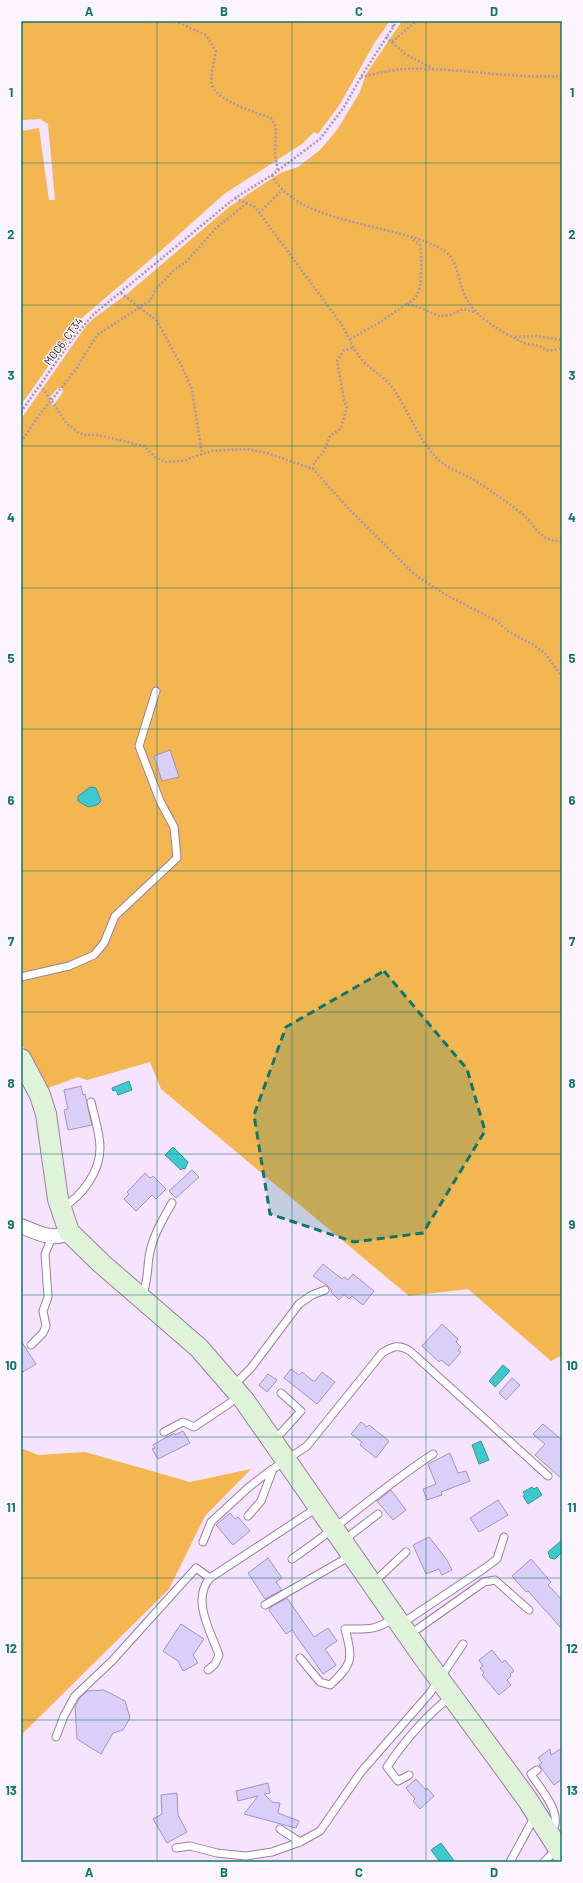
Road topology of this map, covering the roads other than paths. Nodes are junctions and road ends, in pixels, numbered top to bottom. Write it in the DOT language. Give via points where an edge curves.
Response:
graph roads {
  1 [pos="156,691"];
  2 [pos="21,977"];
  3 [pos="21,1059"];
  4 [pos="91,1102"];
  5 [pos="172,1203"];
  6 [pos="60,1209"];
  7 [pos="21,1226"];
  8 [pos="61,1234"];
  9 [pos="325,1290"];
  10 [pos="142,1298"];
  11 [pos="31,1345"];
  12 [pos="236,1390"];
  13 [pos="281,1393"];
  14 [pos="164,1432"];
  15 [pos="273,1440"];
  16 [pos="433,1454"];
  17 [pos="279,1464"];
  18 [pos="548,1476"];
  19 [pos="318,1507"];
  20 [pos="378,1514"];
  21 [pos="248,1516"];
  22 [pos="504,1537"];
  23 [pos="203,1542"];
  24 [pos="342,1542"];
  25 [pos="406,1552"];
  26 [pos="292,1559"];
  27 [pos="210,1578"];
  28 [pos="372,1584"];
  29 [pos="265,1605"];
  30 [pos="530,1610"];
  31 [pos="402,1626"];
  32 [pos="463,1644"];
  33 [pos="300,1658"];
  34 [pos="208,1670"];
  35 [pos="440,1680"];
  36 [pos="452,1695"];
  37 [pos="56,1737"];
  38 [pos="538,1770"];
  39 [pos="409,1775"];
  40 [pos="536,1814"];
  41 [pos="280,1829"];
  42 [pos="547,1831"];
  43 [pos="300,1842"];
  44 [pos="176,1848"];
  45 [pos="560,1851"];
  46 [pos="510,1862"];
  47 [pos="544,1862"];
  1 -- 2 [label="lane" via="139,746 160,801 174,828 177,858 115,916 104,943 94,955 69,966"];
  3 -- 6 [label="street" via="40,1095 46,1114"];
  4 -- 6 [label="lane" via="100,1148 96,1166 82,1193"];
  5 -- 10 [label="lane" via="154,1237 149,1258 149,1275"];
  6 -- 8 [label="street"];
  7 -- 8 [label="street"];
  8 -- 10 [label="street" via="85,1249"];
  8 -- 11 [label="lane" via="45,1254 48,1296 43,1311 46,1326"];
  9 -- 12 [label="lane" via="299,1304"];
  10 -- 12 [label="street" via="199,1348"];
  12 -- 14 [label="lane" via="230,1404 194,1427 183,1422"];
  12 -- 15 [label="street"];
  13 -- 15 [label="lane" via="301,1411"];
  15 -- 17 [label="street"];
  16 -- 24 [label="lane" via="414,1466"];
  17 -- 18 [label="lane" via="307,1446 382,1353 391,1346 402,1346"];
  17 -- 19 [label="street"];
  17 -- 21 [label="lane" via="261,1501"];
  17 -- 23 [label="lane" via="211,1522"];
  19 -- 24 [label="street"];
  19 -- 27 [label="lane"];
  20 -- 24 [label="lane"];
  22 -- 31 [label="lane" via="497,1559"];
  24 -- 26 [label="lane"];
  24 -- 28 [label="street"];
  24 -- 29 [label="lane"];
  25 -- 28 [label="lane"];
  27 -- 34 [label="lane" via="206,1582 202,1599 204,1615 219,1655 215,1664"];
  27 -- 37 [label="lane" via="196,1568 112,1661 75,1696"];
  28 -- 31 [label="street"];
  30 -- 31 [label="lane" via="495,1580 484,1582"];
  31 -- 33 [label="lane" via="345,1629 350,1647 350,1661 342,1674 330,1685 320,1682"];
  31 -- 35 [label="street"];
  32 -- 35 [label="lane"];
  35 -- 36 [label="street"];
  35 -- 43 [label="lane" via="423,1703 361,1772 320,1830"];
  36 -- 39 [label="lane" via="414,1731 387,1767 398,1781"];
  36 -- 40 [label="street"];
  38 -- 42 [label="lane" via="531,1774 552,1806 556,1818 555,1825"];
  40 -- 42 [label="street"];
  40 -- 46 [label="lane"];
  41 -- 43 [label="lane"];
  42 -- 45 [label="street"];
  43 -- 44 [label="lane" via="272,1852 246,1856 217,1853 190,1846"];
  45 -- 47 [label="lane"];
}
